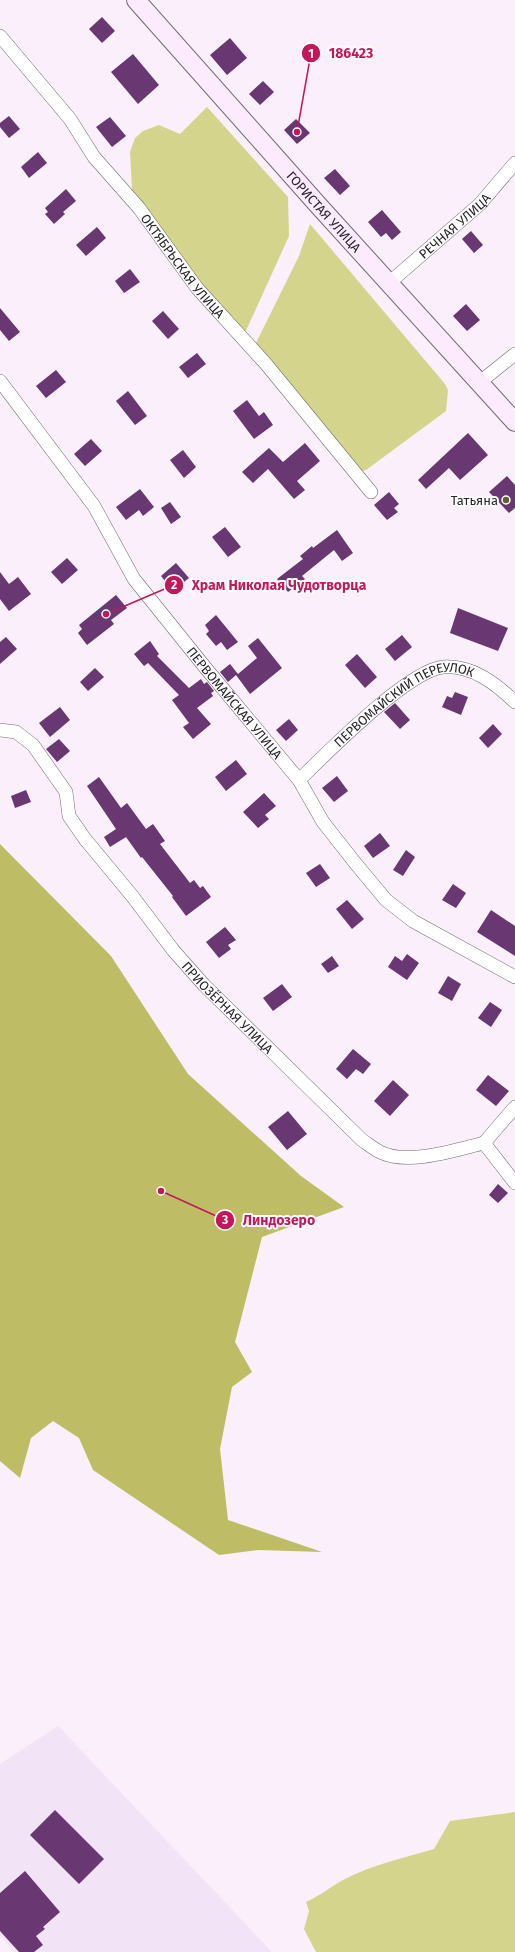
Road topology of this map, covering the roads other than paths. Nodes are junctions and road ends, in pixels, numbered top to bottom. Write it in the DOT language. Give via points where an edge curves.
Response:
graph roads {
  1 [pos="136,0"];
  2 [pos="0,36"];
  3 [pos="515,163"];
  4 [pos="389,283"];
  5 [pos="515,354"];
  6 [pos="0,381"];
  7 [pos="480,382"];
  8 [pos="515,422"];
  9 [pos="371,492"];
  10 [pos="515,702"];
  11 [pos="0,730"];
  12 [pos="299,780"];
  13 [pos="515,977"];
  14 [pos="515,1107"];
  15 [pos="484,1143"];
  16 [pos="515,1183"];
  1 -- 4 [label="street, ГОРИСТАЯ УЛИЦА"];
  2 -- 9 [label="street, ОКТЯБРЬСКАЯ УЛИЦА" via="70,119 94,157 139,208 197,288 266,364"];
  3 -- 4 [label="street, РЕЧНАЯ УЛИЦА" via="480,204"];
  4 -- 7 [label="street, ГОРИСТАЯ УЛИЦА"];
  5 -- 7 [label="street"];
  6 -- 12 [label="street, ПЕРВОМАЙСКАЯ УЛИЦА" via="94,506 134,579"];
  7 -- 8 [label="street, ГОРИСТАЯ УЛИЦА"];
  10 -- 12 [label="street, ПЕРВОМАЙСКИЙ ПЕРЕУЛОК" via="489,680 466,669 442,667 421,675 375,710"];
  11 -- 15 [label="street, ПРИОЗЁРНАЯ УЛИЦА" via="16,732 33,745 66,792 69,816 73,822 178,956 204,985 362,1140 381,1152 405,1158"];
  12 -- 13 [label="street, ПЕРВОМАЙСКАЯ УЛИЦА" via="323,822 386,900 413,921"];
  14 -- 15 [label="street"];
  15 -- 16 [label="street"];
}
